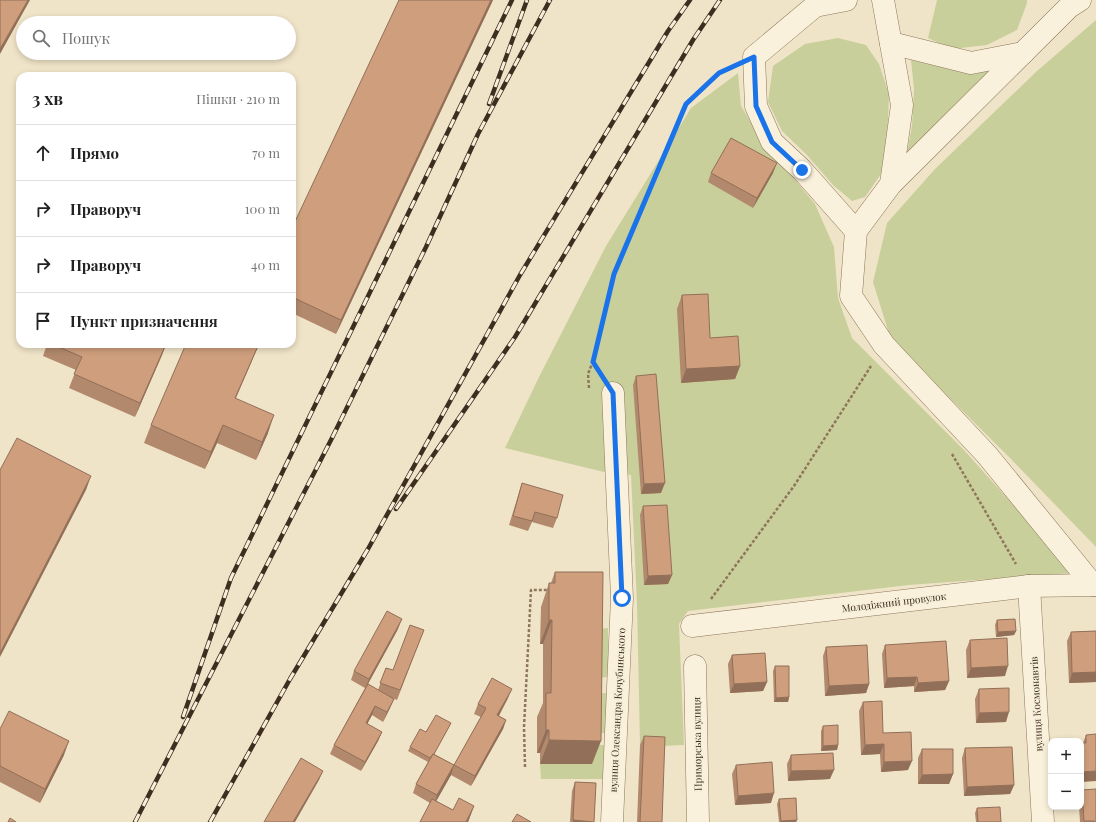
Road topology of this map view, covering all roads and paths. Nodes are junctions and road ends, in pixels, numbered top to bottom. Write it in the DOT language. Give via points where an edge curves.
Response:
graph roads {
  1 [pos="846,0"];
  2 [pos="883,0"];
  3 [pos="1080,0"];
  4 [pos="891,42"];
  5 [pos="1023,53"];
  6 [pos="754,57"];
  7 [pos="891,184"];
  8 [pos="856,231"];
  9 [pos="884,345"];
  10 [pos="593,362"];
  11 [pos="589,389"];
  12 [pos="613,393"];
  13 [pos="950,450"];
  14 [pos="1095,585"];
  15 [pos="1029,586"];
  16 [pos="553,590"];
  17 [pos="692,626"];
  18 [pos="696,666"];
  19 [pos="525,767"];
  20 [pos="612,822"];
  21 [pos="698,822"];
  22 [pos="1043,822"];
  1 -- 6 [label="street" via="815,6"];
  2 -- 4 [label="street"];
  3 -- 5 [label="street" via="1069,7"];
  4 -- 5 [label="street" via="971,63"];
  4 -- 7 [label="street" via="902,105"];
  5 -- 7 [label="street"];
  6 -- 8 [label="street" via="756,106 772,142 802,170"];
  6 -- 10 [label="path" via="719,73 686,104 614,274"];
  7 -- 8 [label="street"];
  8 -- 9 [label="street" via="851,296"];
  9 -- 14 [label="street" via="987,455"];
  9 -- 17 [label="path" via="794,486"];
  10 -- 11 [label="path" via="588,374"];
  10 -- 12 [label="path"];
  12 -- 20 [label="street, вулиця Олександра Кочубинського" via="622,598"];
  13 -- 15 [label="path"];
  14 -- 15 [label="street, Молодіжний провулок"];
  15 -- 17 [label="street, Молодіжний провулок"];
  15 -- 22 [label="street, вулиця Космонавтів"];
  16 -- 19 [label="path" via="531,590 524,728"];
  18 -- 21 [label="street, Приморська вулиця"];
}
